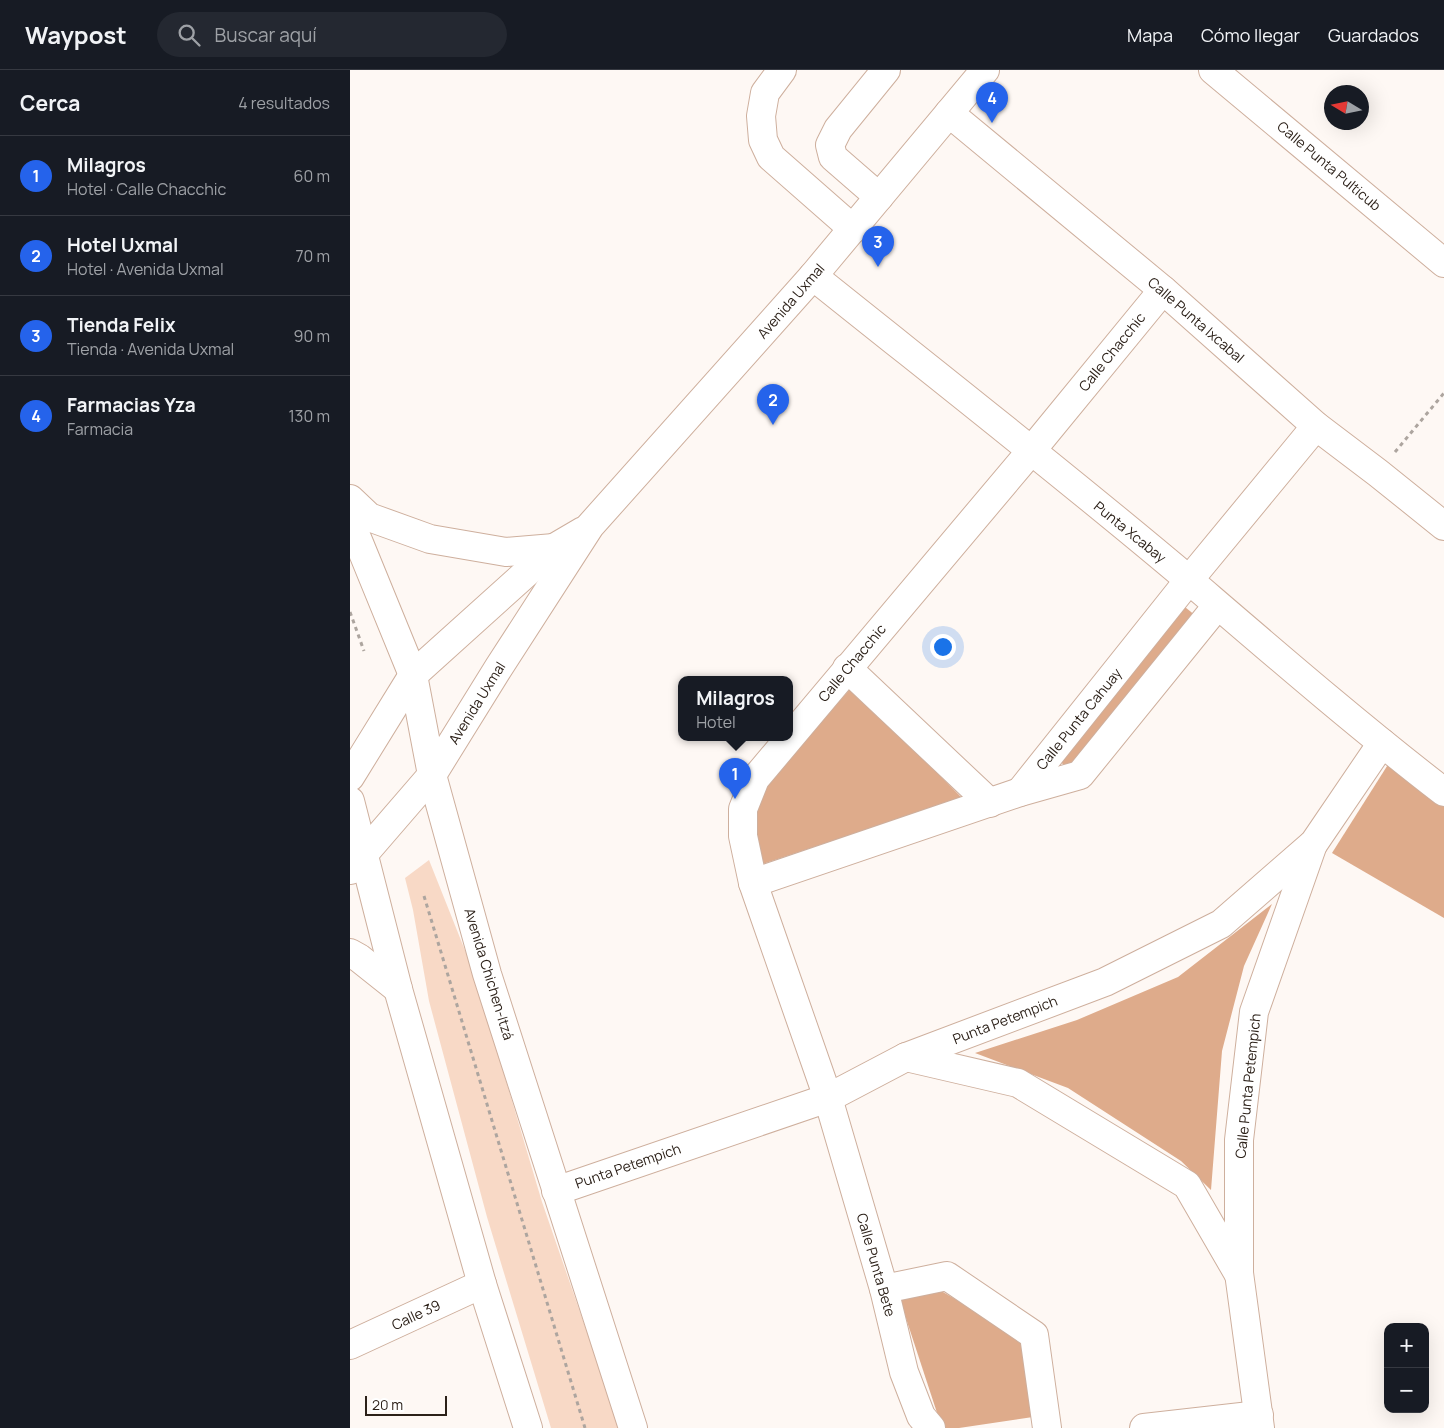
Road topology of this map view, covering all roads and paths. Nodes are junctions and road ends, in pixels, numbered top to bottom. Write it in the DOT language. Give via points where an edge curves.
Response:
graph roads {
  1 [pos="782,70"];
  2 [pos="886,70"];
  3 [pos="985,70"];
  4 [pos="1214,70"];
  5 [pos="949,113"];
  6 [pos="879,197"];
  7 [pos="853,229"];
  8 [pos="1444,263"];
  9 [pos="813,276"];
  10 [pos="1163,290"];
  11 [pos="1444,393"];
  12 [pos="1316,426"];
  13 [pos="1032,451"];
  14 [pos="1378,473"];
  15 [pos="350,499"];
  16 [pos="350,521"];
  17 [pos="590,526"];
  18 [pos="1444,526"];
  19 [pos="554,548"];
  20 [pos="1189,580"];
  21 [pos="1217,606"];
  22 [pos="350,612"];
  23 [pos="364,651"];
  24 [pos="847,668"];
  25 [pos="413,675"];
  26 [pos="793,733"];
  27 [pos="786,741"];
  28 [pos="1382,743"];
  29 [pos="432,775"];
  30 [pos="350,778"];
  31 [pos="1020,792"];
  32 [pos="1444,792"];
  33 [pos="350,801"];
  34 [pos="990,803"];
  35 [pos="1314,842"];
  36 [pos="356,863"];
  37 [pos="753,884"];
  38 [pos="424,896"];
  39 [pos="350,953"];
  40 [pos="398,989"];
  41 [pos="906,1058"];
  42 [pos="828,1098"];
  43 [pos="556,1190"];
  44 [pos="1238,1273"];
  45 [pos="482,1284"];
  46 [pos="884,1289"];
  47 [pos="350,1345"];
  48 [pos="1259,1422"];
  49 [pos="528,1428"];
  50 [pos="585,1428"];
  51 [pos="633,1428"];
  52 [pos="931,1428"];
  53 [pos="1047,1428"];
  54 [pos="1144,1428"];
  1 -- 7 [label="street" via="765,93 761,116 763,140 772,157"];
  2 -- 6 [label="street" via="838,129 830,145 833,157"];
  3 -- 5 [label="street, Avenida Uxmal"];
  4 -- 8 [label="street, Calle Punta Pulticub"];
  5 -- 6 [label="street, Avenida Uxmal"];
  5 -- 10 [label="street, Calle Punta Ixcabal"];
  6 -- 7 [label="street, Avenida Uxmal"];
  7 -- 9 [label="street, Avenida Uxmal"];
  9 -- 13 [label="street, Punta Xcabay"];
  9 -- 17 [label="street, Avenida Uxmal"];
  10 -- 12 [label="street, Calle Punta Ixcabal"];
  10 -- 13 [label="street, Calle Chacchic"];
  11 -- 14 [label="path"];
  12 -- 14 [label="street, Calle Punta Ixcabal"];
  12 -- 20 [label="street, Calle Punta Cahuay"];
  13 -- 20 [label="street, Punta Xcabay"];
  13 -- 24 [label="street, Calle Chacchic"];
  14 -- 18 [label="street, Calle Punta Ixcabal"];
  15 -- 19 [label="street" via="369,517 430,540 506,552"];
  16 -- 25 [label="street, Avenida Chichen-Itzá"];
  17 -- 19 [label="street, Avenida Uxmal"];
  17 -- 29 [label="street, Avenida Uxmal"];
  19 -- 25 [label="street, Avenida Uxmal"];
  20 -- 21 [label="street, Punta Xcabay"];
  20 -- 31 [label="street, Calle Punta Cahuay"];
  21 -- 28 [label="street, Punta Xcabay"];
  21 -- 31 [label="street" via="1080,775"];
  22 -- 23 [label="path"];
  24 -- 26 [label="street, Calle Chacchic"];
  24 -- 34 [label="street"];
  25 -- 29 [label="street, Avenida Chichen-Itzá"];
  25 -- 30 [label="street, Avenida Uxmal"];
  27 -- 37 [label="street, Calle Chacchic" via="755,778 743,808 743,836"];
  28 -- 32 [label="street, Punta Xcabay"];
  28 -- 35 [label="street, Punta Petempich"];
  29 -- 36 [label="street, Avenida Uxmal"];
  29 -- 43 [label="street, Avenida Chichen-Itzá" via="487,974"];
  31 -- 34 [label="street"];
  33 -- 36 [label="street"];
  34 -- 37 [label="street"];
  35 -- 41 [label="street, Punta Petempich" via="1221,924 1105,982"];
  35 -- 44 [label="street, Calle Punta Petempich" via="1254,1012 1239,1140"];
  36 -- 40 [label="street"];
  37 -- 42 [label="street, Calle Chacchic"];
  38 -- 50 [label="path"];
  39 -- 40 [label="street"];
  40 -- 45 [label="street"];
  41 -- 42 [label="street, Punta Petempich"];
  41 -- 44 [label="street" via="1018,1083 1187,1185"];
  42 -- 43 [label="street, Punta Petempich"];
  42 -- 46 [label="street, Calle Punta Bete"];
  43 -- 51 [label="street, Avenida Chichen-Itzá"];
  44 -- 48 [label="street, Calle Punta Petempich"];
  45 -- 47 [label="street, Calle 39"];
  45 -- 49 [label="street"];
  46 -- 52 [label="street, Calle Punta Bete" via="904,1372 921,1416"];
  46 -- 53 [label="street" via="947,1276 1034,1335"];
  48 -- 54 [label="street"];
}
